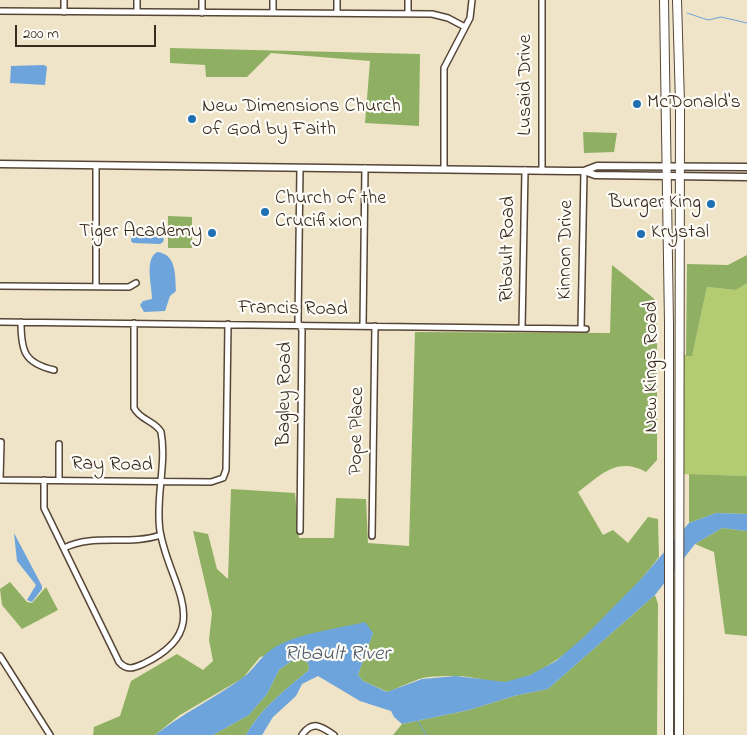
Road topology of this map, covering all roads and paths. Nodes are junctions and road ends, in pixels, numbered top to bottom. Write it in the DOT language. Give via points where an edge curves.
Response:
graph roads {
  1 [pos="64,0"];
  2 [pos="137,0"];
  3 [pos="202,0"];
  4 [pos="273,0"];
  5 [pos="337,0"];
  6 [pos="408,0"];
  7 [pos="472,0"];
  8 [pos="542,0"];
  9 [pos="664,0"];
  10 [pos="677,0"];
  11 [pos="0,11"];
  12 [pos="64,12"];
  13 [pos="137,12"];
  14 [pos="202,13"];
  15 [pos="273,13"];
  16 [pos="337,13"];
  17 [pos="408,14"];
  18 [pos="465,27"];
  19 [pos="0,164"];
  20 [pos="96,165"];
  21 [pos="665,167"];
  22 [pos="300,168"];
  23 [pos="365,168"];
  24 [pos="747,168"];
  25 [pos="444,170"];
  26 [pos="525,170"];
  27 [pos="542,171"];
  28 [pos="584,171"];
  29 [pos="679,172"];
  30 [pos="665,176"];
  31 [pos="747,176"];
  32 [pos="136,283"];
  33 [pos="0,286"];
  34 [pos="96,286"];
  35 [pos="0,322"];
  36 [pos="21,322"];
  37 [pos="134,323"];
  38 [pos="228,324"];
  39 [pos="300,326"];
  40 [pos="362,326"];
  41 [pos="375,326"];
  42 [pos="522,328"];
  43 [pos="584,329"];
  44 [pos="54,370"];
  45 [pos="669,439"];
  46 [pos="679,439"];
  47 [pos="1,442"];
  48 [pos="59,444"];
  49 [pos="0,480"];
  50 [pos="44,480"];
  51 [pos="59,480"];
  52 [pos="161,481"];
  53 [pos="300,531"];
  54 [pos="161,536"];
  55 [pos="372,536"];
  56 [pos="64,548"];
  57 [pos="0,656"];
  58 [pos="50,735"];
  59 [pos="302,735"];
  60 [pos="334,735"];
  61 [pos="669,735"];
  62 [pos="679,735"];
  1 -- 12 [label="street"];
  2 -- 13 [label="street"];
  3 -- 14 [label="street"];
  4 -- 15 [label="street"];
  5 -- 16 [label="street"];
  6 -- 17 [label="street"];
  7 -- 18 [label="street" via="472,11"];
  8 -- 27 [label="street, Lusaid Drive"];
  9 -- 21 [label="highway, New Kings Road"];
  10 -- 29 [label="highway, New Kings Road"];
  11 -- 12 [label="street"];
  12 -- 13 [label="street"];
  13 -- 14 [label="street"];
  14 -- 15 [label="street"];
  15 -- 16 [label="street"];
  16 -- 17 [label="street"];
  17 -- 18 [label="street" via="440,16"];
  18 -- 25 [label="street" via="444,68"];
  19 -- 20 [label="main road"];
  20 -- 22 [label="main road"];
  20 -- 34 [label="street"];
  21 -- 28 [label="main road" via="597,166"];
  21 -- 29 [label="main road"];
  21 -- 30 [label="highway, New Kings Road"];
  22 -- 23 [label="main road"];
  22 -- 39 [label="street, Bagley Road"];
  23 -- 25 [label="main road"];
  23 -- 40 [label="street"];
  24 -- 29 [label="main road"];
  25 -- 26 [label="main road"];
  26 -- 27 [label="main road"];
  26 -- 42 [label="street, Ribault Road"];
  27 -- 28 [label="main road"];
  28 -- 30 [label="main road" via="595,175"];
  28 -- 43 [label="street, Kinnon Drive"];
  29 -- 30 [label="main road"];
  29 -- 31 [label="main road"];
  29 -- 46 [label="highway, New Kings Road"];
  30 -- 45 [label="highway, New Kings Road"];
  32 -- 34 [label="street" via="129,287"];
  33 -- 34 [label="street"];
  35 -- 36 [label="street, Francis Road"];
  36 -- 37 [label="street, Francis Road"];
  36 -- 44 [label="street" via="22,345 27,357 40,367"];
  37 -- 38 [label="street, Francis Road"];
  37 -- 52 [label="street" via="134,408 139,416 161,432"];
  38 -- 39 [label="street, Francis Road"];
  38 -- 52 [label="street, Ray Road" via="226,470 223,478 211,482"];
  39 -- 40 [label="street, Francis Road"];
  39 -- 53 [label="street, Bagley Road"];
  40 -- 41 [label="street, Francis Road"];
  41 -- 42 [label="street, Francis Road"];
  41 -- 55 [label="street, Pope Place"];
  42 -- 43 [label="street, Francis Road"];
  45 -- 46 [label="street"];
  45 -- 61 [label="highway, New Kings Road"];
  46 -- 62 [label="highway, New Kings Road"];
  47 -- 49 [label="street"];
  48 -- 51 [label="street"];
  49 -- 50 [label="street, Ray Road"];
  50 -- 51 [label="street, Ray Road"];
  50 -- 56 [label="street" via="44,508"];
  51 -- 52 [label="street, Ray Road"];
  52 -- 54 [label="street"];
  54 -- 56 [label="street" via="140,541 83,541"];
  54 -- 56 [label="street" via="185,612 170,648 134,668 126,668 120,662"];
  57 -- 58 [label="street"];
  59 -- 60 [label="street" via="315,725"];
}
